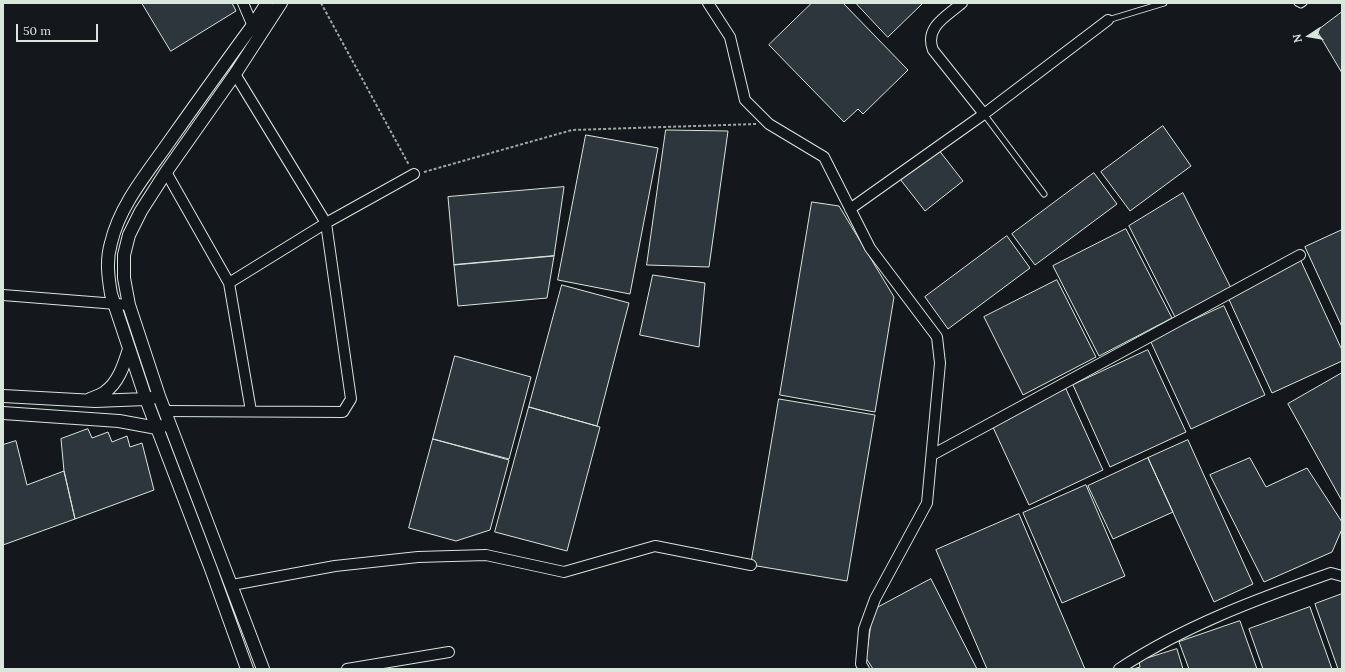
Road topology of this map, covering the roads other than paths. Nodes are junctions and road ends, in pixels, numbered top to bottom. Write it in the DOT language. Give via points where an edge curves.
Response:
graph roads {
  1 [pos="243,3"];
  2 [pos="267,3"];
  3 [pos="281,3"];
  4 [pos="708,3"];
  5 [pos="962,3"];
  6 [pos="1164,3"];
  7 [pos="1297,3"];
  8 [pos="1304,3"];
  9 [pos="1108,20"];
  10 [pos="252,25"];
  11 [pos="258,38"];
  12 [pos="236,74"];
  13 [pos="984,114"];
  14 [pos="166,172"];
  15 [pos="414,174"];
  16 [pos="1044,194"];
  17 [pos="850,209"];
  18 [pos="326,223"];
  19 [pos="1300,255"];
  20 [pos="229,284"];
  21 [pos="3,295"];
  22 [pos="114,304"];
  23 [pos="129,305"];
  24 [pos="129,349"];
  25 [pos="3,396"];
  26 [pos="159,396"];
  27 [pos="146,399"];
  28 [pos="87,400"];
  29 [pos="165,411"];
  30 [pos="251,412"];
  31 [pos="3,413"];
  32 [pos="170,423"];
  33 [pos="157,428"];
  34 [pos="932,455"];
  35 [pos="751,564"];
  36 [pos="1342,576"];
  37 [pos="232,586"];
  38 [pos="449,652"];
  39 [pos="247,669"];
  40 [pos="263,669"];
  41 [pos="347,669"];
  42 [pos="864,669"];
  43 [pos="1119,669"];
  1 -- 10 [label="street"];
  2 -- 10 [label="street"];
  3 -- 11 [label="street"];
  4 -- 17 [label="street" via="730,37 745,100 769,124 824,157"];
  5 -- 13 [label="street" via="934,27 931,44 933,50"];
  6 -- 9 [label="lane"];
  7 -- 8 [label="lane"];
  9 -- 13 [label="street"];
  10 -- 11 [label="street"];
  10 -- 22 [label="street" via="126,206 115,230 108,260 108,278"];
  11 -- 12 [label="street"];
  12 -- 14 [label="street"];
  12 -- 18 [label="street"];
  13 -- 16 [label="lane"];
  13 -- 17 [label="street"];
  14 -- 20 [label="street"];
  14 -- 23 [label="street" via="129,235 124,255 124,278"];
  15 -- 18 [label="street"];
  17 -- 34 [label="street" via="870,248 937,337 940,363"];
  18 -- 20 [label="street"];
  18 -- 30 [label="street" via="351,399 343,412"];
  19 -- 34 [label="street"];
  20 -- 30 [label="street"];
  21 -- 22 [label="street"];
  22 -- 23 [label="street"];
  22 -- 24 [label="street"];
  23 -- 26 [label="street"];
  24 -- 27 [label="street"];
  24 -- 28 [label="street" via="121,373 114,383 105,392"];
  25 -- 28 [label="street"];
  26 -- 27 [label="street"];
  26 -- 29 [label="street"];
  27 -- 28 [label="street"];
  27 -- 33 [label="street"];
  29 -- 30 [label="street"];
  29 -- 32 [label="street"];
  31 -- 33 [label="street" via="119,421"];
  32 -- 33 [label="street"];
  32 -- 37 [label="street"];
  33 -- 39 [label="street"];
  34 -- 42 [label="street" via="927,503 875,599 864,629 861,664"];
  35 -- 37 [label="street" via="655,546 564,572 486,555 433,557 335,566"];
  36 -- 43 [label="street" via="1331,573 1242,606 1193,627"];
  37 -- 40 [label="street"];
  38 -- 41 [label="street"];
}
